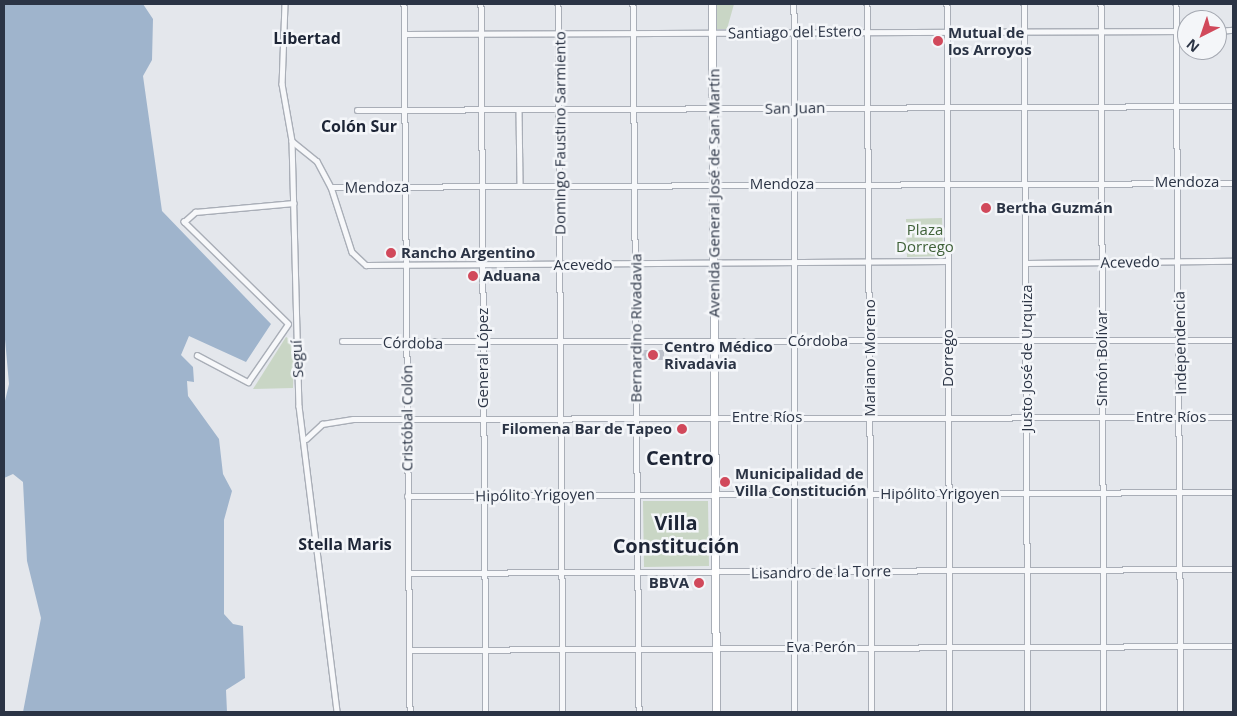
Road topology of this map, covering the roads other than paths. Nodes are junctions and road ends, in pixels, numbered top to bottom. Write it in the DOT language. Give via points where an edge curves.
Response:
graph roads {
  1 [pos="285,4"];
  2 [pos="404,4"];
  3 [pos="481,4"];
  4 [pos="558,4"];
  5 [pos="633,4"];
  6 [pos="712,4"];
  7 [pos="794,4"];
  8 [pos="867,4"];
  9 [pos="947,4"];
  10 [pos="1024,4"];
  11 [pos="1101,4"];
  12 [pos="1176,4"];
  13 [pos="867,31"];
  14 [pos="946,31"];
  15 [pos="1176,31"];
  16 [pos="795,32"];
  17 [pos="1024,32"];
  18 [pos="1101,32"];
  19 [pos="480,33"];
  20 [pos="559,33"];
  21 [pos="634,33"];
  22 [pos="712,33"];
  23 [pos="404,34"];
  24 [pos="946,106"];
  25 [pos="1177,106"];
  26 [pos="1233,106"];
  27 [pos="868,107"];
  28 [pos="1102,107"];
  29 [pos="713,108"];
  30 [pos="793,108"];
  31 [pos="1025,108"];
  32 [pos="635,109"];
  33 [pos="357,110"];
  34 [pos="405,110"];
  35 [pos="483,110"];
  36 [pos="519,110"];
  37 [pos="560,110"];
  38 [pos="292,141"];
  39 [pos="1178,182"];
  40 [pos="1102,183"];
  41 [pos="1233,183"];
  42 [pos="714,184"];
  43 [pos="793,184"];
  44 [pos="868,184"];
  45 [pos="947,184"];
  46 [pos="634,185"];
  47 [pos="1024,185"];
  48 [pos="405,186"];
  49 [pos="482,186"];
  50 [pos="520,186"];
  51 [pos="560,186"];
  52 [pos="331,187"];
  53 [pos="294,203"];
  54 [pos="948,261"];
  55 [pos="1233,261"];
  56 [pos="870,262"];
  57 [pos="1102,262"];
  58 [pos="1179,262"];
  59 [pos="1026,263"];
  60 [pos="636,264"];
  61 [pos="715,264"];
  62 [pos="793,264"];
  63 [pos="484,265"];
  64 [pos="560,265"];
  65 [pos="405,266"];
  66 [pos="285,329"];
  67 [pos="296,336"];
  68 [pos="1027,340"];
  69 [pos="1102,340"];
  70 [pos="1179,340"];
  71 [pos="1233,340"];
  72 [pos="342,341"];
  73 [pos="794,341"];
  74 [pos="869,341"];
  75 [pos="948,341"];
  76 [pos="715,342"];
  77 [pos="407,343"];
  78 [pos="561,343"];
  79 [pos="635,343"];
  80 [pos="483,344"];
  81 [pos="197,355"];
  82 [pos="1027,416"];
  83 [pos="715,417"];
  84 [pos="870,417"];
  85 [pos="948,417"];
  86 [pos="1103,417"];
  87 [pos="1181,417"];
  88 [pos="1233,417"];
  89 [pos="636,418"];
  90 [pos="794,418"];
  91 [pos="407,420"];
  92 [pos="483,420"];
  93 [pos="561,420"];
  94 [pos="306,439"];
  95 [pos="1179,492"];
  96 [pos="1233,492"];
  97 [pos="1028,493"];
  98 [pos="1104,493"];
  99 [pos="638,494"];
  100 [pos="716,494"];
  101 [pos="795,494"];
  102 [pos="871,494"];
  103 [pos="948,494"];
  104 [pos="407,496"];
  105 [pos="484,496"];
  106 [pos="560,496"];
  107 [pos="1233,569"];
  108 [pos="870,570"];
  109 [pos="949,570"];
  110 [pos="1104,570"];
  111 [pos="1180,570"];
  112 [pos="562,571"];
  113 [pos="1028,571"];
  114 [pos="408,572"];
  115 [pos="796,572"];
  116 [pos="485,573"];
  117 [pos="717,573"];
  118 [pos="638,574"];
  119 [pos="1180,646"];
  120 [pos="1233,646"];
  121 [pos="795,647"];
  122 [pos="950,647"];
  123 [pos="1028,647"];
  124 [pos="639,648"];
  125 [pos="716,648"];
  126 [pos="871,648"];
  127 [pos="1104,648"];
  128 [pos="485,649"];
  129 [pos="563,649"];
  130 [pos="410,650"];
  131 [pos="337,712"];
  132 [pos="410,712"];
  133 [pos="486,712"];
  134 [pos="563,712"];
  135 [pos="639,712"];
  136 [pos="716,712"];
  137 [pos="796,712"];
  138 [pos="872,712"];
  139 [pos="950,712"];
  140 [pos="1028,712"];
  141 [pos="1104,712"];
  142 [pos="1181,712"];
  1 -- 38 [label="street, Seguí" via="282,84"];
  2 -- 23 [label="street, Cristóbal Colón"];
  3 -- 19 [label="street, General López"];
  4 -- 20 [label="street, Domingo Faustino Sarmiento"];
  5 -- 21 [label="street, Bernardino Rivadavia"];
  6 -- 22 [label="main road, Avenida General José de San Martín"];
  7 -- 16 [label="street"];
  8 -- 13 [label="street, Mariano Moreno"];
  9 -- 14 [label="street, Dorrego"];
  10 -- 17 [label="street, Justo José de Urquiza"];
  11 -- 18 [label="street, Simón Bolívar"];
  12 -- 15 [label="street, Independencia"];
  13 -- 14 [label="street, Santiago del Estero"];
  13 -- 16 [label="street, Santiago del Estero"];
  13 -- 27 [label="street, Mariano Moreno"];
  14 -- 17 [label="street, Santiago del Estero"];
  14 -- 24 [label="street, Dorrego"];
  15 -- 18 [label="street, Santiago del Estero"];
  15 -- 25 [label="street, Independencia"];
  16 -- 22 [label="street, Santiago del Estero"];
  16 -- 30 [label="street"];
  17 -- 18 [label="street, Santiago del Estero"];
  17 -- 31 [label="street, Justo José de Urquiza"];
  18 -- 28 [label="street, Simón Bolívar"];
  19 -- 20 [label="street, Santiago del Estero"];
  19 -- 23 [label="street, Santiago del Estero"];
  19 -- 35 [label="street, General López"];
  20 -- 21 [label="street, Santiago del Estero"];
  20 -- 37 [label="street, Domingo Faustino Sarmiento"];
  21 -- 22 [label="street, Santiago del Estero"];
  21 -- 32 [label="street, Bernardino Rivadavia"];
  22 -- 29 [label="main road, Avenida General José de San Martín"];
  23 -- 34 [label="street, Cristóbal Colón"];
  24 -- 27 [label="street, San Juan"];
  24 -- 31 [label="street, San Juan"];
  24 -- 45 [label="street, Dorrego"];
  25 -- 26 [label="street, San Juan"];
  25 -- 28 [label="street, San Juan"];
  25 -- 39 [label="street, Independencia"];
  27 -- 30 [label="street, San Juan"];
  27 -- 44 [label="street, Mariano Moreno"];
  28 -- 31 [label="street, San Juan"];
  28 -- 40 [label="street, Simón Bolívar"];
  29 -- 30 [label="street, San Juan"];
  29 -- 32 [label="street, San Juan"];
  29 -- 42 [label="main road, Avenida General José de San Martín"];
  30 -- 43 [label="street"];
  31 -- 47 [label="street, Justo José de Urquiza"];
  32 -- 37 [label="street, San Juan"];
  32 -- 46 [label="street, Bernardino Rivadavia"];
  33 -- 34 [label="street, San Juan"];
  34 -- 35 [label="street, San Juan"];
  34 -- 48 [label="street, Cristóbal Colón"];
  35 -- 36 [label="street, San Juan"];
  35 -- 49 [label="street, General López"];
  36 -- 37 [label="street, San Juan"];
  36 -- 50 [label="street"];
  37 -- 51 [label="street, Domingo Faustino Sarmiento"];
  38 -- 52 [label="street, Acevedo" via="316,161"];
  38 -- 53 [label="street, Seguí"];
  39 -- 40 [label="street, Mendoza"];
  39 -- 41 [label="street, Mendoza"];
  39 -- 58 [label="street, Independencia"];
  40 -- 47 [label="street, Mendoza"];
  40 -- 57 [label="street, Simón Bolívar"];
  42 -- 43 [label="street, Mendoza"];
  42 -- 46 [label="street, Mendoza"];
  42 -- 61 [label="main road, Avenida General José de San Martín"];
  43 -- 44 [label="street, Mendoza"];
  43 -- 62 [label="street"];
  44 -- 45 [label="street, Mendoza"];
  44 -- 56 [label="street, Mariano Moreno"];
  45 -- 47 [label="street, Mendoza"];
  45 -- 54 [label="street, Dorrego"];
  46 -- 51 [label="street, Mendoza"];
  46 -- 60 [label="street, Bernardino Rivadavia"];
  47 -- 59 [label="street, Justo José de Urquiza"];
  48 -- 49 [label="street, Mendoza"];
  48 -- 52 [label="street, Mendoza"];
  48 -- 65 [label="street, Cristóbal Colón"];
  49 -- 50 [label="street, Mendoza"];
  49 -- 63 [label="street, General López"];
  50 -- 51 [label="street, Mendoza"];
  51 -- 64 [label="street, Domingo Faustino Sarmiento"];
  52 -- 65 [label="street, Acevedo" via="352,252 366,264"];
  53 -- 66 [label="street" via="195,212 184,222 286,321"];
  53 -- 67 [label="street, Seguí"];
  54 -- 56 [label="street, Acevedo"];
  54 -- 75 [label="street, Dorrego"];
  55 -- 58 [label="street, Acevedo"];
  56 -- 62 [label="street, Acevedo"];
  56 -- 74 [label="street, Mariano Moreno"];
  57 -- 58 [label="street, Acevedo"];
  57 -- 59 [label="street, Acevedo"];
  57 -- 69 [label="street, Simón Bolívar"];
  58 -- 70 [label="street, Independencia"];
  59 -- 68 [label="street, Justo José de Urquiza"];
  60 -- 61 [label="street, Acevedo"];
  60 -- 64 [label="street, Acevedo"];
  60 -- 79 [label="street, Bernardino Rivadavia"];
  61 -- 62 [label="street, Acevedo"];
  61 -- 76 [label="main road, Avenida General José de San Martín"];
  62 -- 73 [label="street"];
  63 -- 64 [label="street, Acevedo"];
  63 -- 65 [label="street, Acevedo"];
  63 -- 80 [label="street, General López"];
  64 -- 78 [label="street, Domingo Faustino Sarmiento"];
  65 -- 77 [label="street, Cristóbal Colón"];
  66 -- 67 [label="street"];
  66 -- 81 [label="street" via="248,382"];
  67 -- 94 [label="street, Seguí"];
  68 -- 69 [label="street, Córdoba"];
  68 -- 75 [label="street, Córdoba"];
  68 -- 82 [label="street, Justo José de Urquiza"];
  69 -- 70 [label="street, Córdoba"];
  69 -- 86 [label="street, Simón Bolívar"];
  70 -- 71 [label="street, Córdoba"];
  70 -- 87 [label="street, Independencia"];
  72 -- 77 [label="street, Córdoba"];
  73 -- 74 [label="street, Córdoba"];
  73 -- 76 [label="street, Córdoba"];
  73 -- 90 [label="street"];
  74 -- 75 [label="street, Córdoba"];
  74 -- 84 [label="street, Mariano Moreno"];
  75 -- 85 [label="street, Dorrego"];
  76 -- 79 [label="street, Córdoba"];
  76 -- 83 [label="main road, Avenida General José de San Martín"];
  77 -- 80 [label="street, Córdoba"];
  77 -- 91 [label="street, Cristóbal Colón"];
  78 -- 79 [label="street, Córdoba"];
  78 -- 80 [label="street, Córdoba"];
  78 -- 93 [label="street, Domingo Faustino Sarmiento"];
  79 -- 89 [label="street, Bernardino Rivadavia"];
  80 -- 92 [label="street, General López"];
  82 -- 85 [label="street, Entre Ríos"];
  82 -- 86 [label="street, Entre Ríos"];
  82 -- 97 [label="street, Justo José de Urquiza"];
  83 -- 89 [label="street, Entre Ríos"];
  83 -- 90 [label="street, Entre Ríos"];
  83 -- 100 [label="main road, Avenida General José de San Martín"];
  84 -- 85 [label="street, Entre Ríos"];
  84 -- 90 [label="street, Entre Ríos"];
  84 -- 102 [label="street, Mariano Moreno"];
  85 -- 103 [label="street, Dorrego"];
  86 -- 87 [label="street, Entre Ríos"];
  86 -- 98 [label="street, Simón Bolívar"];
  87 -- 88 [label="street, Entre Ríos"];
  87 -- 95 [label="street, Independencia"];
  89 -- 93 [label="street, Entre Ríos"];
  89 -- 99 [label="street, Bernardino Rivadavia"];
  90 -- 101 [label="street"];
  91 -- 92 [label="street, Entre Ríos"];
  91 -- 94 [label="street, Entre Ríos" via="322,424"];
  91 -- 104 [label="street, Cristóbal Colón"];
  92 -- 93 [label="street, Entre Ríos"];
  92 -- 105 [label="street, General López"];
  93 -- 106 [label="street, Domingo Faustino Sarmiento"];
  94 -- 131 [label="street, Seguí"];
  95 -- 96 [label="street, Hipólito Yrigoyen"];
  95 -- 98 [label="street, Hipólito Yrigoyen"];
  95 -- 111 [label="street, Independencia"];
  97 -- 98 [label="street, Hipólito Yrigoyen"];
  97 -- 103 [label="street, Hipólito Yrigoyen"];
  97 -- 113 [label="street, Justo José de Urquiza"];
  98 -- 110 [label="street, Simón Bolívar"];
  99 -- 100 [label="street, Hipólito Yrigoyen"];
  99 -- 106 [label="street, Hipólito Yrigoyen"];
  99 -- 118 [label="street, Bernardino Rivadavia"];
  100 -- 101 [label="street, Hipólito Yrigoyen"];
  100 -- 117 [label="main road, Avenida General José de San Martín"];
  101 -- 102 [label="street, Hipólito Yrigoyen"];
  101 -- 115 [label="street"];
  102 -- 103 [label="street, Hipólito Yrigoyen"];
  102 -- 108 [label="street, Mariano Moreno"];
  103 -- 109 [label="street, Dorrego"];
  104 -- 105 [label="street, Hipólito Yrigoyen"];
  104 -- 114 [label="street, Cristóbal Colón"];
  105 -- 106 [label="street, Hipólito Yrigoyen"];
  105 -- 116 [label="street, General López"];
  106 -- 112 [label="street, Domingo Faustino Sarmiento"];
  107 -- 111 [label="street, Lisandro de la Torre"];
  108 -- 109 [label="street, Lisandro de la Torre"];
  108 -- 115 [label="street, Lisandro de la Torre"];
  108 -- 126 [label="street, Mariano Moreno"];
  109 -- 113 [label="street, Lisandro de la Torre"];
  109 -- 122 [label="street, Dorrego"];
  110 -- 111 [label="street, Lisandro de la Torre"];
  110 -- 113 [label="street, Lisandro de la Torre"];
  110 -- 127 [label="street, Simón Bolívar"];
  111 -- 119 [label="street, Independencia"];
  112 -- 116 [label="street, Lisandro de la Torre"];
  112 -- 118 [label="street, Lisandro de la Torre"];
  112 -- 129 [label="street, Domingo Faustino Sarmiento"];
  113 -- 123 [label="street, Justo José de Urquiza"];
  114 -- 116 [label="street, Lisandro de la Torre"];
  114 -- 130 [label="street, Cristóbal Colón"];
  115 -- 117 [label="street, Lisandro de la Torre"];
  115 -- 121 [label="street"];
  116 -- 128 [label="street, General López"];
  117 -- 118 [label="street, Lisandro de la Torre"];
  117 -- 125 [label="main road, Avenida General José de San Martín"];
  118 -- 124 [label="street, Bernardino Rivadavia"];
  119 -- 120 [label="street, Eva Perón"];
  119 -- 127 [label="street, Eva Perón"];
  119 -- 142 [label="street, Independencia"];
  121 -- 125 [label="street, Eva Perón"];
  121 -- 126 [label="street, Eva Perón"];
  121 -- 137 [label="street"];
  122 -- 123 [label="street, Eva Perón"];
  122 -- 126 [label="street, Eva Perón"];
  122 -- 139 [label="street, Dorrego"];
  123 -- 127 [label="street, Eva Perón"];
  123 -- 140 [label="street, Justo José de Urquiza"];
  124 -- 125 [label="street, Eva Perón"];
  124 -- 129 [label="street, Eva Perón"];
  124 -- 135 [label="street, Bernardino Rivadavia"];
  125 -- 136 [label="main road, Avenida General José de San Martín"];
  126 -- 138 [label="street, Mariano Moreno"];
  127 -- 141 [label="street, Simón Bolívar"];
  128 -- 129 [label="street, Eva Perón"];
  128 -- 130 [label="street, Eva Perón"];
  128 -- 133 [label="street, General López"];
  129 -- 134 [label="street, Domingo Faustino Sarmiento"];
  130 -- 132 [label="street, Cristóbal Colón"];
}
